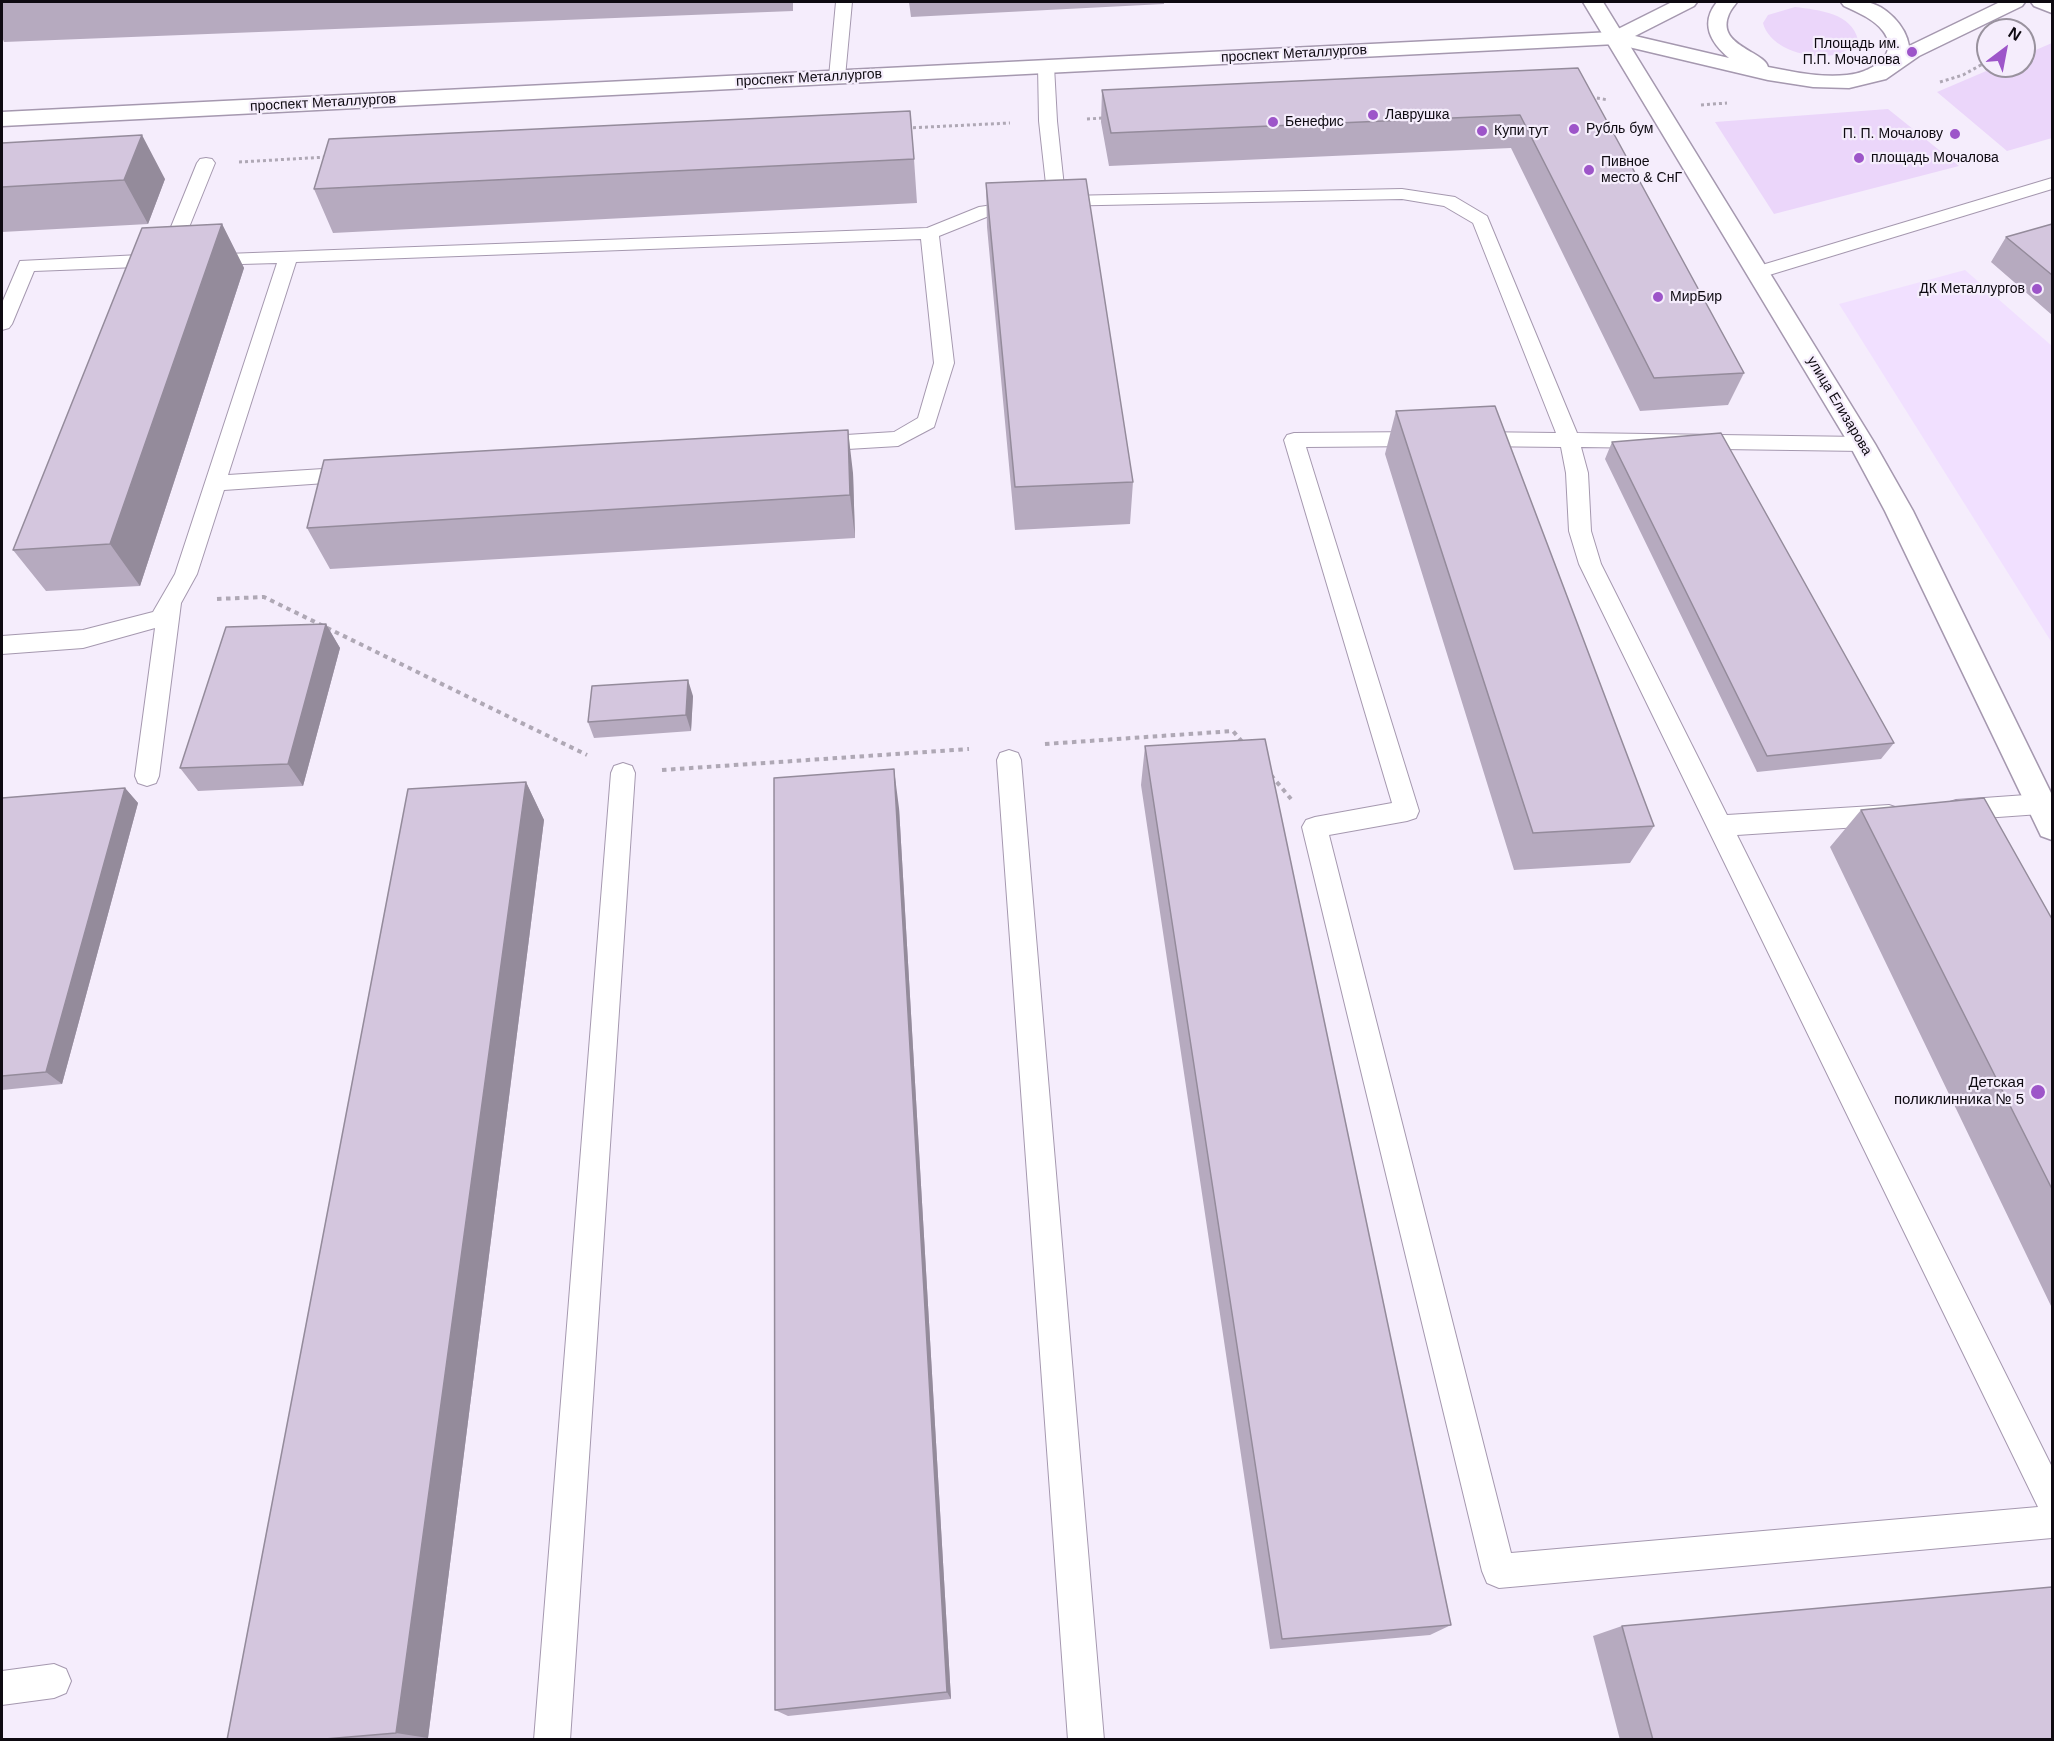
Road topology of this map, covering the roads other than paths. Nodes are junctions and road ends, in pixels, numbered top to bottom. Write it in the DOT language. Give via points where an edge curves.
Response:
graph roads {
  1 [pos="844,2"];
  2 [pos="1593,2"];
  3 [pos="1687,2"];
  4 [pos="1727,2"];
  5 [pos="1851,2"];
  6 [pos="2015,2"];
  7 [pos="2041,2"];
  8 [pos="2052,7"];
  9 [pos="1616,38"];
  10 [pos="1046,66"];
  11 [pos="1883,70"];
  12 [pos="837,77"];
  13 [pos="1813,81"];
  14 [pos="2,118"];
  15 [pos="206,163"];
  16 [pos="2052,183"];
  17 [pos="1057,202"];
  18 [pos="930,233"];
  19 [pos="288,257"];
  20 [pos="168,260"];
  21 [pos="1759,272"];
  22 [pos="2,324"];
  23 [pos="1569,439"];
  24 [pos="1862,444"];
  25 [pos="792,446"];
  26 [pos="380,472"];
  27 [pos="215,483"];
  28 [pos="170,601"];
  29 [pos="2,645"];
  30 [pos="1010,760"];
  31 [pos="623,772"];
  32 [pos="147,776"];
  33 [pos="2048,810"];
  34 [pos="1719,826"];
  35 [pos="2052,1500"];
  36 [pos="2052,1522"];
  37 [pos="54,1681"];
  38 [pos="2,1688"];
  39 [pos="552,1740"];
  40 [pos="1086,1740"];
  1 -- 12 [label="lane"];
  2 -- 9 [label="street, улица Елизарова"];
  3 -- 9 [label="street, проспект Металлургов"];
  4 -- 13 [label="street" via="1718,10 1715,23 1721,38 1736,54 1781,75"];
  5 -- 11 [label="street" via="1882,18 1894,32 1899,46 1895,61"];
  6 -- 11 [label="street, проспект Металлургов"];
  7 -- 8 [label="street"];
  9 -- 10 [label="street, проспект Металлургов"];
  9 -- 13 [label="street, проспект Металлургов"];
  9 -- 21 [label="street, улица Елизарова"];
  10 -- 12 [label="street, проспект Металлургов"];
  10 -- 17 [label="lane"];
  11 -- 13 [label="street, проспект Металлургов" via="1849,82"];
  12 -- 14 [label="street, проспект Металлургов"];
  15 -- 20 [label="lane"];
  16 -- 21 [label="lane"];
  17 -- 18 [label="lane" via="985,211"];
  17 -- 23 [label="lane" via="1402,194 1449,201 1481,220"];
  18 -- 19 [label="lane"];
  18 -- 25 [label="lane" via="944,363 927,422 898,439"];
  19 -- 20 [label="lane"];
  19 -- 27 [label="lane"];
  20 -- 22 [label="lane" via="27,265"];
  21 -- 24 [label="street, улица Елизарова"];
  23 -- 24 [label="lane"];
  23 -- 34 [label="lane" via="1580,531 1590,564"];
  23 -- 36 [label="lane" via="1294,440 1407,811 1315,827 1499,1571"];
  24 -- 33 [label="street, улица Елизарова"];
  26 -- 27 [label="lane"];
  27 -- 28 [label="lane" via="186,574"];
  28 -- 29 [label="lane" via="161,618 83,639"];
  28 -- 32 [label="lane"];
  30 -- 40 [label="lane"];
  31 -- 39 [label="lane"];
  33 -- 34 [label="lane" via="1921,812"];
  34 -- 35 [label="lane"];
  37 -- 38 [label="lane"];
}
